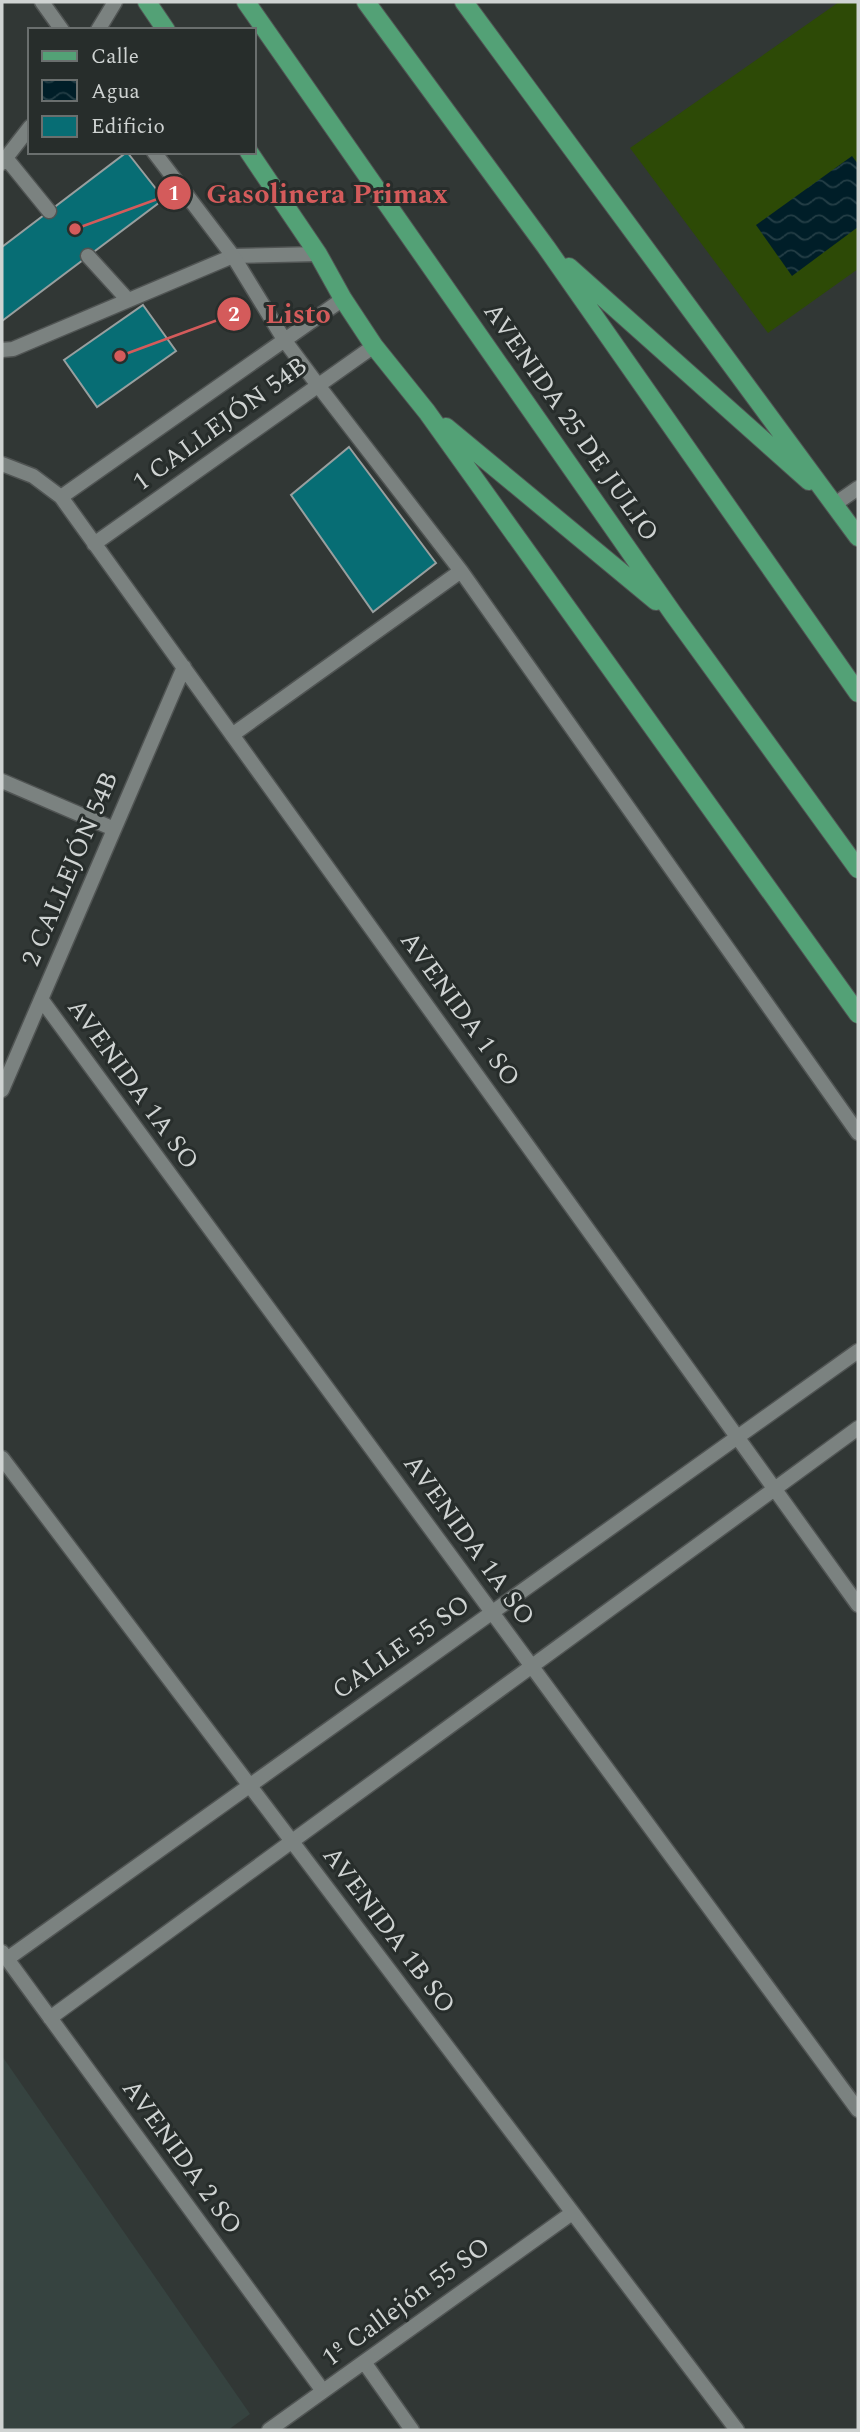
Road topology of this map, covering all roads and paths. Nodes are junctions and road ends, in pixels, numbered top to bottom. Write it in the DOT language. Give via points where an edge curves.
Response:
graph roads {
  1 [pos="42,2"];
  2 [pos="115,2"];
  3 [pos="147,2"];
  4 [pos="246,2"];
  5 [pos="366,2"];
  6 [pos="464,2"];
  7 [pos="61,28"];
  8 [pos="99,28"];
  9 [pos="165,28"];
  10 [pos="28,130"];
  11 [pos="156,154"];
  12 [pos="250,154"];
  13 [pos="4,160"];
  14 [pos="49,211"];
  15 [pos="546,247"];
  16 [pos="318,254"];
  17 [pos="88,256"];
  18 [pos="233,256"];
  19 [pos="343,299"];
  20 [pos="128,300"];
  21 [pos="285,341"];
  22 [pos="374,346"];
  23 [pos="2,350"];
  24 [pos="317,384"];
  25 [pos="427,412"];
  26 [pos="2,464"];
  27 [pos="858,488"];
  28 [pos="61,497"];
  29 [pos="835,504"];
  30 [pos="858,537"];
  31 [pos="94,544"];
  32 [pos="461,571"];
  33 [pos="674,615"];
  34 [pos="184,667"];
  35 [pos="858,693"];
  36 [pos="232,735"];
  37 [pos="2,781"];
  38 [pos="114,829"];
  39 [pos="858,869"];
  40 [pos="41,999"];
  41 [pos="858,1014"];
  42 [pos="3,1084"];
  43 [pos="858,1133"];
  44 [pos="858,1351"];
  45 [pos="858,1428"];
  46 [pos="738,1438"];
  47 [pos="2,1458"];
  48 [pos="775,1489"];
  49 [pos="858,1605"];
  50 [pos="493,1613"];
  51 [pos="532,1667"];
  52 [pos="250,1786"];
  53 [pos="291,1841"];
  54 [pos="4,1955"];
  55 [pos="50,2018"];
  56 [pos="858,2110"];
  57 [pos="572,2213"];
  58 [pos="364,2362"];
  59 [pos="323,2391"];
  60 [pos="269,2430"];
  61 [pos="412,2430"];
  62 [pos="737,2430"];
  1 -- 7 [label="street"];
  2 -- 8 [label="street"];
  3 -- 9 [label="main road"];
  4 -- 33 [label="main road, AVENIDA 25 DE JULIO"];
  5 -- 15 [label="main road"];
  6 -- 29 [label="main road"];
  10 -- 13 [label="street"];
  11 -- 18 [label="street"];
  12 -- 16 [label="main road"];
  13 -- 14 [label="street"];
  15 -- 29 [label="main road"];
  15 -- 35 [label="main road"];
  16 -- 18 [label="street"];
  16 -- 19 [label="main road"];
  17 -- 20 [label="street"];
  18 -- 20 [label="street"];
  18 -- 21 [label="street"];
  19 -- 21 [label="street, 1 CALLEJÓN 54B"];
  19 -- 22 [label="main road"];
  20 -- 23 [label="street"];
  21 -- 24 [label="street"];
  21 -- 28 [label="street, 1 CALLEJÓN 54B"];
  22 -- 24 [label="street, 1 CALLEJÓN 54B"];
  22 -- 25 [label="main road"];
  24 -- 31 [label="street, 1 CALLEJÓN 54B"];
  24 -- 32 [label="street"];
  25 -- 33 [label="main road"];
  25 -- 41 [label="main road"];
  26 -- 28 [label="street, AVENIDA 1 SO" via="33,476"];
  27 -- 29 [label="street"];
  28 -- 31 [label="street, AVENIDA 1 SO"];
  29 -- 30 [label="main road"];
  31 -- 34 [label="street, AVENIDA 1 SO"];
  32 -- 36 [label="street"];
  32 -- 43 [label="street"];
  33 -- 39 [label="main road, AVENIDA 25 DE JULIO"];
  34 -- 36 [label="street, AVENIDA 1 SO"];
  34 -- 38 [label="street, 2 CALLEJÓN 54B"];
  36 -- 46 [label="street, AVENIDA 1 SO"];
  37 -- 38 [label="street"];
  38 -- 40 [label="street, 2 CALLEJÓN 54B"];
  40 -- 42 [label="street, 2 CALLEJÓN 54B"];
  40 -- 50 [label="street, AVENIDA 1A SO"];
  44 -- 46 [label="street, CALLE 55 SO"];
  45 -- 48 [label="street"];
  46 -- 48 [label="street, AVENIDA 1 SO"];
  46 -- 50 [label="street, CALLE 55 SO"];
  47 -- 52 [label="street, AVENIDA 1B SO"];
  48 -- 49 [label="street, AVENIDA 1 SO"];
  48 -- 51 [label="street"];
  50 -- 51 [label="street, AVENIDA 1A SO"];
  50 -- 52 [label="street, CALLE 55 SO"];
  51 -- 53 [label="street"];
  51 -- 56 [label="street, AVENIDA 1A SO"];
  52 -- 53 [label="street, AVENIDA 1B SO"];
  52 -- 54 [label="street, CALLE 55 SO"];
  53 -- 55 [label="street"];
  53 -- 57 [label="street, AVENIDA 1B SO"];
  54 -- 55 [label="street, AVENIDA 2 SO"];
  55 -- 59 [label="street, AVENIDA 2 SO"];
  57 -- 58 [label="street, 1º Callejón 55 SO"];
  57 -- 62 [label="street, AVENIDA 1B SO"];
  58 -- 59 [label="street, 1º Callejón 55 SO"];
  58 -- 61 [label="street"];
  59 -- 60 [label="street, 1º Callejón 55 SO"];
}
